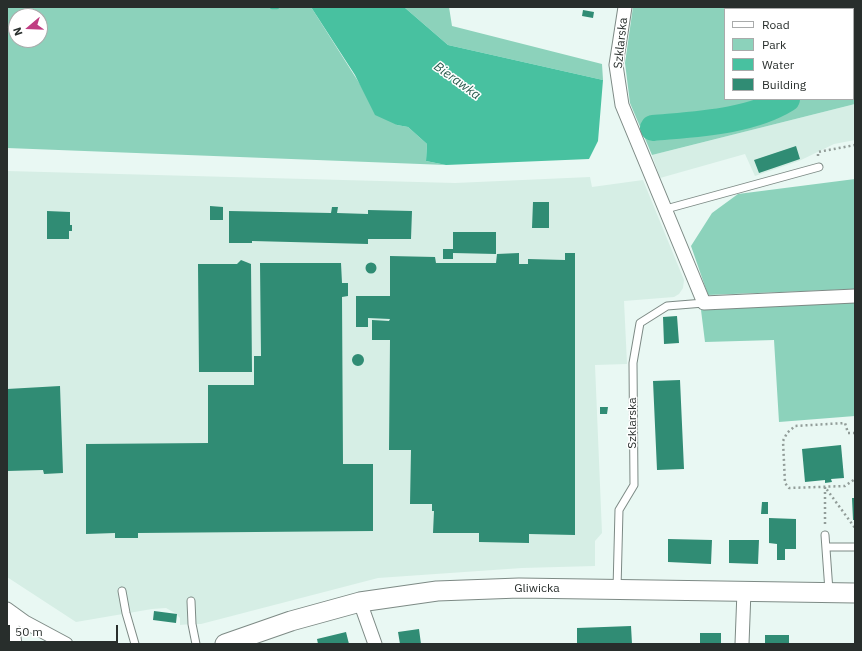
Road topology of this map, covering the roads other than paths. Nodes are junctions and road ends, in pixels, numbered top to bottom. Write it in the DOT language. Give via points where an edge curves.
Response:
graph roads {
  1 [pos="625,7"];
  2 [pos="819,167"];
  3 [pos="666,209"];
  4 [pos="855,296"];
  5 [pos="704,303"];
  6 [pos="825,535"];
  7 [pos="826,547"];
  8 [pos="855,547"];
  9 [pos="617,589"];
  10 [pos="122,591"];
  11 [pos="744,591"];
  12 [pos="829,592"];
  13 [pos="855,593"];
  14 [pos="191,601"];
  15 [pos="360,602"];
  16 [pos="8,611"];
  17 [pos="15,644"];
  18 [pos="66,644"];
  19 [pos="135,644"];
  20 [pos="196,644"];
  21 [pos="225,644"];
  22 [pos="375,644"];
  23 [pos="742,644"];
  1 -- 3 [label="street, Szklarska" via="616,65 622,105"];
  2 -- 3 [label="lane"];
  3 -- 5 [label="street, Szklarska"];
  4 -- 5 [label="street, Szklarska"];
  5 -- 9 [label="lane, Szklarska" via="667,306 640,322 633,363 634,485 619,510"];
  6 -- 7 [label="lane"];
  7 -- 8 [label="lane"];
  7 -- 12 [label="lane"];
  9 -- 11 [label="main road, Gliwicka"];
  9 -- 15 [label="main road, Gliwicka" via="519,588 437,591"];
  10 -- 19 [label="lane"];
  11 -- 12 [label="main road, Gliwicka"];
  11 -- 23 [label="street"];
  12 -- 13 [label="main road, Gliwicka"];
  14 -- 20 [label="lane"];
  15 -- 21 [label="main road, Gliwicka" via="291,621"];
  15 -- 22 [label="street"];
  16 -- 17 [label="street"];
  16 -- 18 [label="street"];
}
